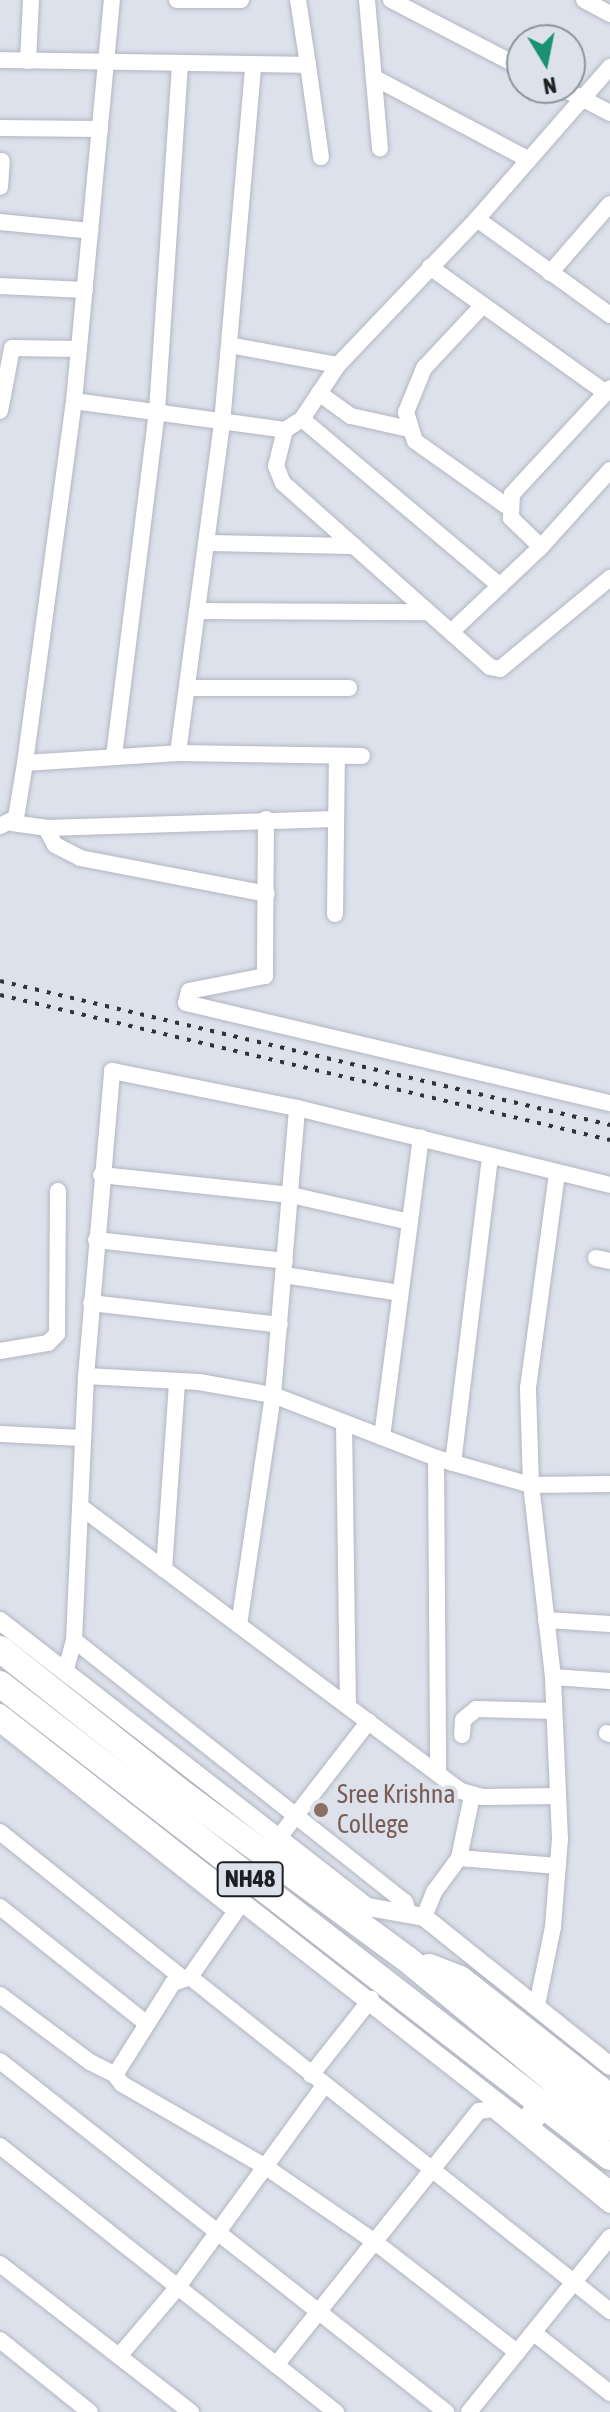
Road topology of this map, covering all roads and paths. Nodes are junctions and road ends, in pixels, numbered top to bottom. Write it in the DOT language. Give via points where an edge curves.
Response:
graph roads {
  1 [pos="31,0"];
  2 [pos="112,0"];
  3 [pos="177,0"];
  4 [pos="241,0"];
  5 [pos="298,0"];
  6 [pos="367,0"];
  7 [pos="391,0"];
  8 [pos="584,0"];
  9 [pos="610,14"];
  10 [pos="0,60"];
  11 [pos="506,60"];
  12 [pos="28,61"];
  13 [pos="106,63"];
  14 [pos="308,65"];
  15 [pos="180,66"];
  16 [pos="253,67"];
  17 [pos="610,67"];
  18 [pos="375,78"];
  19 [pos="586,95"];
  20 [pos="586,101"];
  21 [pos="579,104"];
  22 [pos="610,113"];
  23 [pos="0,128"];
  24 [pos="100,129"];
  25 [pos="380,148"];
  26 [pos="321,157"];
  27 [pos="529,160"];
  28 [pos="2,161"];
  29 [pos="0,187"];
  30 [pos="610,204"];
  31 [pos="477,219"];
  32 [pos="0,222"];
  33 [pos="91,231"];
  34 [pos="430,267"];
  35 [pos="550,273"];
  36 [pos="0,286"];
  37 [pos="85,290"];
  38 [pos="483,305"];
  39 [pos="607,309"];
  40 [pos="229,345"];
  41 [pos="79,349"];
  42 [pos="338,365"];
  43 [pos="608,390"];
  44 [pos="319,393"];
  45 [pos="74,401"];
  46 [pos="0,411"];
  47 [pos="157,411"];
  48 [pos="302,419"];
  49 [pos="222,423"];
  50 [pos="409,429"];
  51 [pos="285,430"];
  52 [pos="610,470"];
  53 [pos="508,507"];
  54 [pos="207,543"];
  55 [pos="354,546"];
  56 [pos="541,547"];
  57 [pos="610,578"];
  58 [pos="500,586"];
  59 [pos="199,611"];
  60 [pos="428,612"];
  61 [pos="451,632"];
  62 [pos="188,688"];
  63 [pos="349,688"];
  64 [pos="178,753"];
  65 [pos="114,756"];
  66 [pos="337,756"];
  67 [pos="362,756"];
  68 [pos="25,763"];
  69 [pos="266,819"];
  70 [pos="336,819"];
  71 [pos="6,824"];
  72 [pos="46,828"];
  73 [pos="267,894"];
  74 [pos="335,914"];
  75 [pos="610,1103"];
  76 [pos="297,1108"];
  77 [pos="421,1138"];
  78 [pos="490,1156"];
  79 [pos="557,1174"];
  80 [pos="101,1175"];
  81 [pos="610,1185"];
  82 [pos="58,1191"];
  83 [pos="291,1195"];
  84 [pos="410,1222"];
  85 [pos="96,1240"];
  86 [pos="285,1268"];
  87 [pos="400,1293"];
  88 [pos="91,1303"];
  89 [pos="280,1325"];
  90 [pos="0,1351"];
  91 [pos="86,1376"];
  92 [pos="177,1381"];
  93 [pos="273,1395"];
  94 [pos="344,1423"];
  95 [pos="0,1434"];
  96 [pos="382,1437"];
  97 [pos="83,1438"];
  98 [pos="436,1458"];
  99 [pos="453,1463"];
  100 [pos="610,1484"];
  101 [pos="531,1485"];
  102 [pos="81,1507"];
  103 [pos="164,1569"];
  104 [pos="546,1620"];
  105 [pos="0,1621"];
  106 [pos="610,1624"];
  107 [pos="239,1625"];
  108 [pos="74,1640"];
  109 [pos="0,1649"];
  110 [pos="65,1672"];
  111 [pos="553,1677"];
  112 [pos="610,1681"];
  113 [pos="0,1684"];
  114 [pos="348,1706"];
  115 [pos="554,1711"];
  116 [pos="12,1718"];
  117 [pos="369,1721"];
  118 [pos="462,1735"];
  119 [pos="438,1774"];
  120 [pos="472,1796"];
  121 [pos="558,1796"];
  122 [pos="296,1815"];
  123 [pos="0,1832"];
  124 [pos="280,1836"];
  125 [pos="459,1858"];
  126 [pos="558,1866"];
  127 [pos="0,1907"];
  128 [pos="416,1914"];
  129 [pos="407,1959"];
  130 [pos="186,1977"];
  131 [pos="0,1995"];
  132 [pos="371,1999"];
  133 [pos="537,2005"];
  134 [pos="146,2023"];
  135 [pos="0,2061"];
  136 [pos="610,2066"];
  137 [pos="115,2075"];
  138 [pos="318,2081"];
  139 [pos="610,2097"];
  140 [pos="536,2113"];
  141 [pos="610,2127"];
  142 [pos="0,2146"];
  143 [pos="610,2157"];
  144 [pos="266,2167"];
  145 [pos="433,2170"];
  146 [pos="610,2190"];
  147 [pos="610,2205"];
  148 [pos="218,2233"];
  149 [pos="610,2237"];
  150 [pos="375,2242"];
  151 [pos="0,2264"];
  152 [pos="574,2282"];
  153 [pos="177,2288"];
  154 [pos="610,2311"];
  155 [pos="321,2314"];
  156 [pos="534,2333"];
  157 [pos="0,2340"];
  158 [pos="517,2352"];
  159 [pos="120,2355"];
  160 [pos="276,2365"];
  161 [pos="610,2393"];
  162 [pos="90,2412"];
  163 [pos="191,2412"];
  164 [pos="336,2412"];
  165 [pos="446,2412"];
  166 [pos="469,2412"];
  1 -- 12 [label="street"];
  2 -- 13 [label="street"];
  3 -- 4 [label="street"];
  5 -- 14 [label="street"];
  6 -- 18 [label="street"];
  7 -- 11 [label="street"];
  8 -- 9 [label="street"];
  10 -- 12 [label="street"];
  12 -- 13 [label="street"];
  13 -- 15 [label="street"];
  13 -- 24 [label="street"];
  14 -- 16 [label="street"];
  14 -- 26 [label="street"];
  15 -- 16 [label="street"];
  15 -- 47 [label="street"];
  16 -- 40 [label="street"];
  17 -- 19 [label="street"];
  18 -- 25 [label="street"];
  18 -- 27 [label="street"];
  20 -- 22 [label="street"];
  21 -- 27 [label="street"];
  23 -- 24 [label="street"];
  24 -- 33 [label="street"];
  27 -- 31 [label="street"];
  28 -- 29 [label="street"];
  30 -- 35 [label="street"];
  31 -- 34 [label="street"];
  31 -- 35 [label="street"];
  32 -- 33 [label="street"];
  33 -- 37 [label="street"];
  34 -- 38 [label="street"];
  34 -- 42 [label="street"];
  35 -- 39 [label="street"];
  36 -- 37 [label="street"];
  37 -- 41 [label="street"];
  38 -- 43 [label="street"];
  38 -- 50 [label="street" via="417,380 406,412"];
  40 -- 42 [label="street"];
  40 -- 49 [label="street"];
  41 -- 45 [label="street"];
  41 -- 46 [label="street" via="12,348"];
  42 -- 44 [label="street"];
  43 -- 53 [label="street" via="512,494"];
  44 -- 48 [label="street"];
  44 -- 50 [label="street" via="351,416"];
  45 -- 47 [label="street"];
  45 -- 68 [label="street"];
  47 -- 49 [label="street"];
  47 -- 65 [label="street"];
  48 -- 51 [label="street"];
  48 -- 58 [label="street"];
  49 -- 51 [label="street"];
  49 -- 54 [label="street"];
  50 -- 53 [label="street" via="427,451"];
  51 -- 55 [label="street" via="277,455 279,477"];
  52 -- 56 [label="street"];
  53 -- 56 [label="street" via="511,518"];
  54 -- 55 [label="street"];
  54 -- 59 [label="street"];
  55 -- 60 [label="street"];
  56 -- 58 [label="street"];
  57 -- 61 [label="street" via="500,669 490,667"];
  58 -- 61 [label="street"];
  59 -- 60 [label="street"];
  59 -- 62 [label="street"];
  60 -- 61 [label="street"];
  62 -- 63 [label="street"];
  62 -- 64 [label="street"];
  64 -- 65 [label="street"];
  64 -- 66 [label="street"];
  65 -- 68 [label="street"];
  66 -- 67 [label="street"];
  66 -- 70 [label="street"];
  68 -- 71 [label="street"];
  69 -- 70 [label="street"];
  69 -- 72 [label="street"];
  69 -- 73 [label="street"];
  70 -- 74 [label="street"];
  71 -- 72 [label="street"];
  72 -- 73 [label="street" via="55,845 80,858"];
  73 -- 75 [label="street" via="265,976 189,991 184,998 190,1007"];
  76 -- 77 [label="street"];
  76 -- 80 [label="street" via="119,1068 108,1081"];
  76 -- 83 [label="street"];
  77 -- 78 [label="street"];
  77 -- 84 [label="street"];
  78 -- 79 [label="street"];
  78 -- 99 [label="street"];
  79 -- 81 [label="street"];
  79 -- 101 [label="street" via="528,1388"];
  80 -- 83 [label="street"];
  80 -- 85 [label="street"];
  82 -- 90 [label="street" via="57,1334 48,1343"];
  83 -- 84 [label="street"];
  83 -- 86 [label="street"];
  84 -- 87 [label="street"];
  85 -- 86 [label="street"];
  85 -- 88 [label="street"];
  86 -- 87 [label="street"];
  86 -- 89 [label="street"];
  87 -- 96 [label="street"];
  88 -- 89 [label="street"];
  88 -- 91 [label="street"];
  89 -- 93 [label="street"];
  91 -- 92 [label="street"];
  91 -- 97 [label="street"];
  92 -- 93 [label="street"];
  92 -- 103 [label="street"];
  93 -- 94 [label="street"];
  93 -- 107 [label="street"];
  94 -- 96 [label="street"];
  94 -- 114 [label="street"];
  95 -- 97 [label="street"];
  96 -- 98 [label="street"];
  97 -- 102 [label="street"];
  98 -- 99 [label="street"];
  98 -- 119 [label="street"];
  99 -- 101 [label="street"];
  100 -- 101 [label="street"];
  101 -- 104 [label="street"];
  102 -- 103 [label="street"];
  102 -- 108 [label="street"];
  103 -- 107 [label="street"];
  104 -- 106 [label="street"];
  104 -- 111 [label="street"];
  105 -- 110 [label="street"];
  107 -- 114 [label="street"];
  108 -- 110 [label="street"];
  108 -- 122 [label="street"];
  109 -- 129 [label="highway, NH48" via="183,1794"];
  110 -- 124 [label="street"];
  111 -- 112 [label="street"];
  111 -- 115 [label="street"];
  113 -- 116 [label="highway, NH48"];
  114 -- 117 [label="street"];
  115 -- 118 [label="street" via="476,1709 463,1720"];
  115 -- 121 [label="street"];
  116 -- 130 [label="street" via="236,1911"];
  116 -- 132 [label="street"];
  116 -- 140 [label="highway, NH48"];
  117 -- 119 [label="street"];
  117 -- 122 [label="street"];
  119 -- 120 [label="street"];
  120 -- 121 [label="street"];
  120 -- 125 [label="street"];
  121 -- 126 [label="street"];
  122 -- 124 [label="street"];
  122 -- 128 [label="street"];
  123 -- 130 [label="street"];
  124 -- 128 [label="street" via="368,1907"];
  125 -- 126 [label="street"];
  125 -- 128 [label="street"];
  126 -- 133 [label="street" via="553,1927"];
  127 -- 134 [label="street"];
  128 -- 133 [label="street"];
  129 -- 139 [label="highway" via="460,1979"];
  129 -- 141 [label="highway, NH48"];
  130 -- 134 [label="street"];
  130 -- 138 [label="street"];
  131 -- 137 [label="street"];
  132 -- 138 [label="street"];
  132 -- 140 [label="street"];
  133 -- 136 [label="street"];
  134 -- 137 [label="street"];
  135 -- 148 [label="street"];
  137 -- 144 [label="street" via="122,2084"];
  138 -- 144 [label="street"];
  138 -- 145 [label="street"];
  140 -- 143 [label="highway, NH48"];
  140 -- 146 [label="street"];
  142 -- 153 [label="street"];
  144 -- 148 [label="street"];
  144 -- 150 [label="street"];
  145 -- 147 [label="street" via="479,2111 493,2109"];
  145 -- 150 [label="street"];
  145 -- 152 [label="street"];
  148 -- 153 [label="street"];
  148 -- 155 [label="street"];
  149 -- 152 [label="street"];
  150 -- 155 [label="street"];
  150 -- 158 [label="street"];
  151 -- 159 [label="street"];
  152 -- 154 [label="street"];
  152 -- 156 [label="street"];
  153 -- 159 [label="street"];
  153 -- 160 [label="street"];
  155 -- 160 [label="street"];
  155 -- 165 [label="street"];
  156 -- 158 [label="street"];
  156 -- 161 [label="street"];
  157 -- 162 [label="street"];
  158 -- 166 [label="street"];
  159 -- 163 [label="street"];
  160 -- 164 [label="street"];
}
